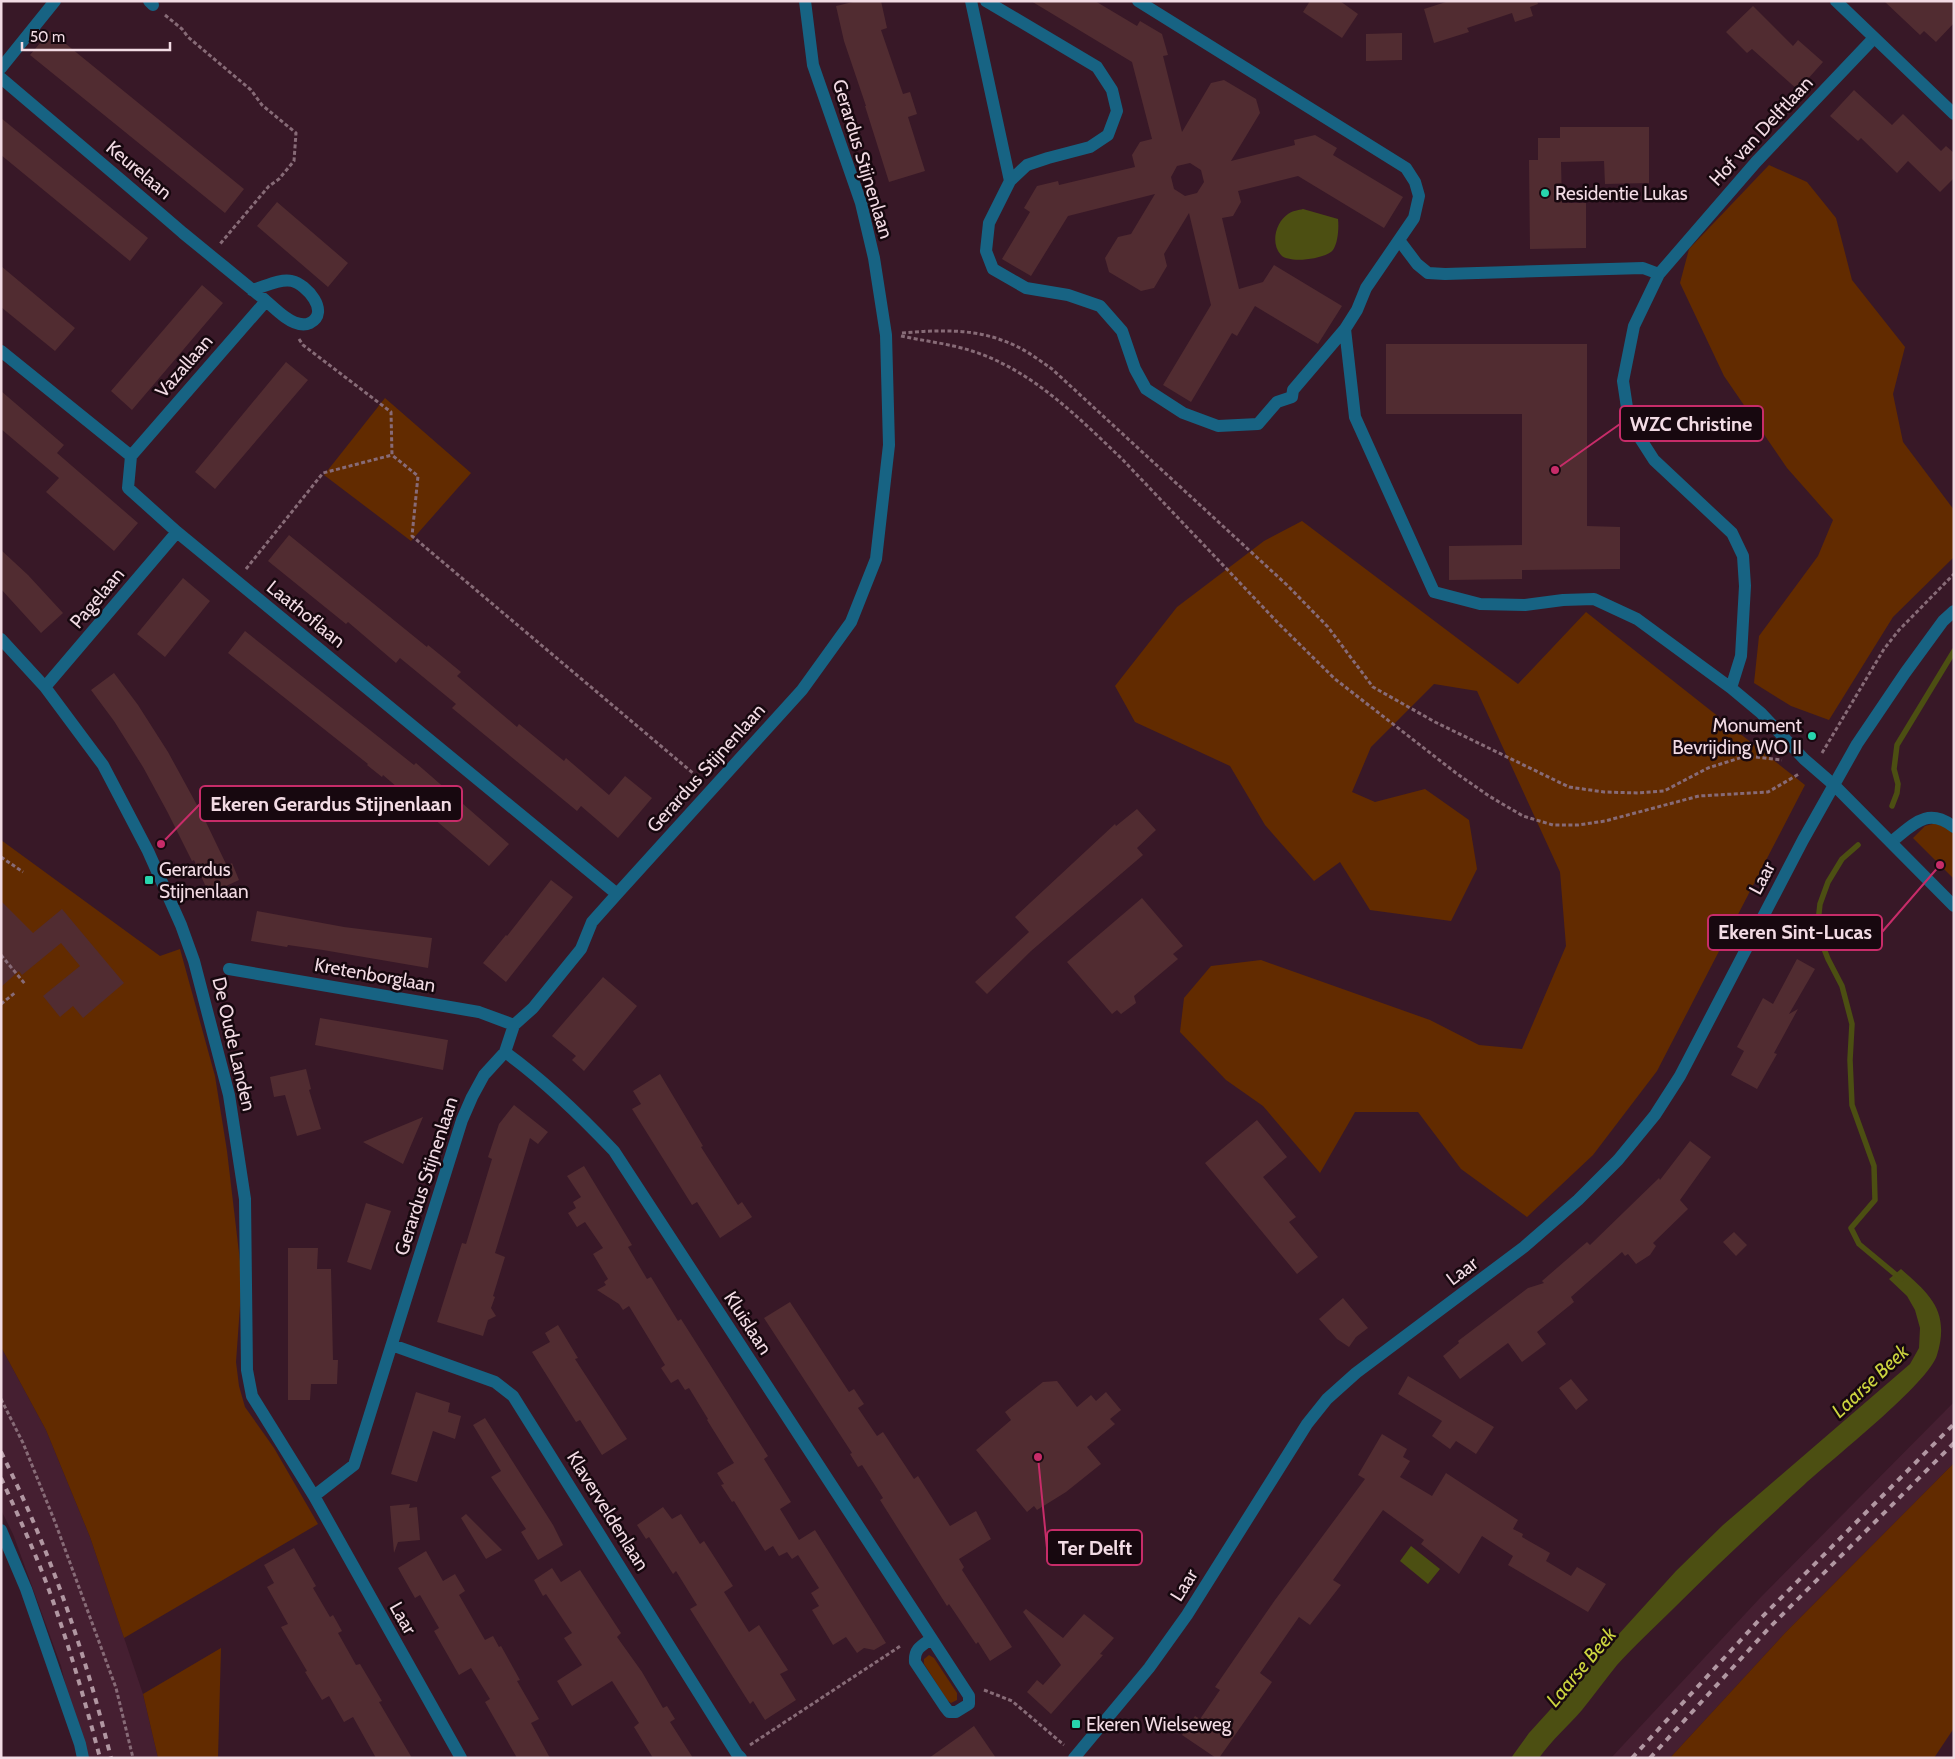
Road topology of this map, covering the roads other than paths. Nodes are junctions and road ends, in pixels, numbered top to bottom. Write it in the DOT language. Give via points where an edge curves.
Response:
graph roads {
  1 [pos="55,1"];
  2 [pos="805,1"];
  3 [pos="971,1"];
  4 [pos="986,1"];
  5 [pos="1138,1"];
  6 [pos="1836,1"];
  7 [pos="1874,38"];
  8 [pos="1,68"];
  9 [pos="1,78"];
  10 [pos="1954,114"];
  11 [pos="1010,181"];
  12 [pos="1398,240"];
  13 [pos="1659,274"];
  14 [pos="252,290"];
  15 [pos="266,301"];
  16 [pos="1345,328"];
  17 [pos="1,351"];
  18 [pos="131,456"];
  19 [pos="177,532"];
  20 [pos="1954,611"];
  21 [pos="1,639"];
  22 [pos="45,687"];
  23 [pos="1732,688"];
  24 [pos="1834,785"];
  25 [pos="1954,827"];
  26 [pos="1891,842"];
  27 [pos="616,894"];
  28 [pos="1954,906"];
  29 [pos="229,969"];
  30 [pos="514,1025"];
  31 [pos="505,1052"];
  32 [pos="392,1345"];
  33 [pos="314,1496"];
  34 [pos="1,1530"];
  35 [pos="928,1635"];
  36 [pos="739,1756"];
  37 [pos="1075,1757"];
  38 [pos="83,1758"];
  39 [pos="461,1758"];
  1 -- 8 [label="street"];
  2 -- 27 [label="street, Gerardus Stijnenlaan" via="813,65 861,203 890,335 889,445 876,559 851,622 802,690"];
  3 -- 11 [label="street"];
  4 -- 11 [label="street" via="1097,67 1112,90 1116,111 1108,135 1090,147 1027,166"];
  5 -- 12 [label="street" via="1406,168 1419,196 1414,218"];
  6 -- 7 [label="street"];
  7 -- 10 [label="street"];
  7 -- 13 [label="street, Hof van Delftlaan" via="1756,162"];
  9 -- 14 [label="street, Keurelaan"];
  11 -- 16 [label="street" via="989,223 986,252 993,269 1026,288 1068,295 1100,306 1122,331 1135,369 1146,389 1183,413 1218,426 1258,424 1277,402 1292,397 1293,390"];
  12 -- 13 [label="street" via="1428,273 1643,268"];
  12 -- 16 [label="street" via="1366,288"];
  13 -- 23 [label="street, Hof van Delftlaan" via="1634,326 1623,381 1629,421 1654,460 1732,533 1743,556 1745,586 1741,656"];
  14 -- 15 [label="street, Keurelaan"];
  14 -- 15 [label="street, Keurelaan" via="285,280 294,281 315,299 317,316 310,323 298,324"];
  15 -- 18 [label="street, Vazallaan"];
  16 -- 23 [label="street" via="1355,417 1434,592 1480,604 1525,605 1594,600 1638,619"];
  17 -- 18 [label="street"];
  18 -- 19 [label="street, Laathoflaan" via="128,488"];
  19 -- 22 [label="street, Pagelaan"];
  19 -- 27 [label="street, Laathoflaan"];
  20 -- 24 [label="street, Laar" via="1900,681 1857,744"];
  21 -- 22 [label="street, De Oude Landen"];
  22 -- 33 [label="street, De Oude Landen" via="103,765 148,851 194,961 229,1095 245,1199 247,1370 252,1396"];
  23 -- 24 [label="street" via="1761,713 1812,768"];
  24 -- 26 [label="street"];
  24 -- 37 [label="street, Laar" via="1680,1076 1655,1115 1618,1160 1558,1218 1356,1373 1327,1399 1307,1424 1187,1615 1149,1668"];
  25 -- 26 [label="street" via="1944,820 1929,817"];
  26 -- 28 [label="street"];
  27 -- 30 [label="street, Gerardus Stijnenlaan" via="592,922 581,949 533,1008"];
  29 -- 30 [label="street, Kretenborglaan" via="479,1012"];
  30 -- 31 [label="street, Gerardus Stijnenlaan"];
  31 -- 32 [label="street, Gerardus Stijnenlaan" via="484,1075 462,1120"];
  31 -- 35 [label="street, Kluislaan" via="529,1069 614,1151"];
  32 -- 33 [label="street, Gerardus Stijnenlaan" via="354,1466"];
  32 -- 36 [label="street, Klaverveldenlaan" via="494,1382 514,1396"];
  33 -- 39 [label="street, Laar"];
  34 -- 38 [label="street" via="26,1589"];
  35 -- 35 [label="street, Kluislaan" via="914,1654 915,1662 949,1712 956,1712 969,1704 969,1696"];
}
